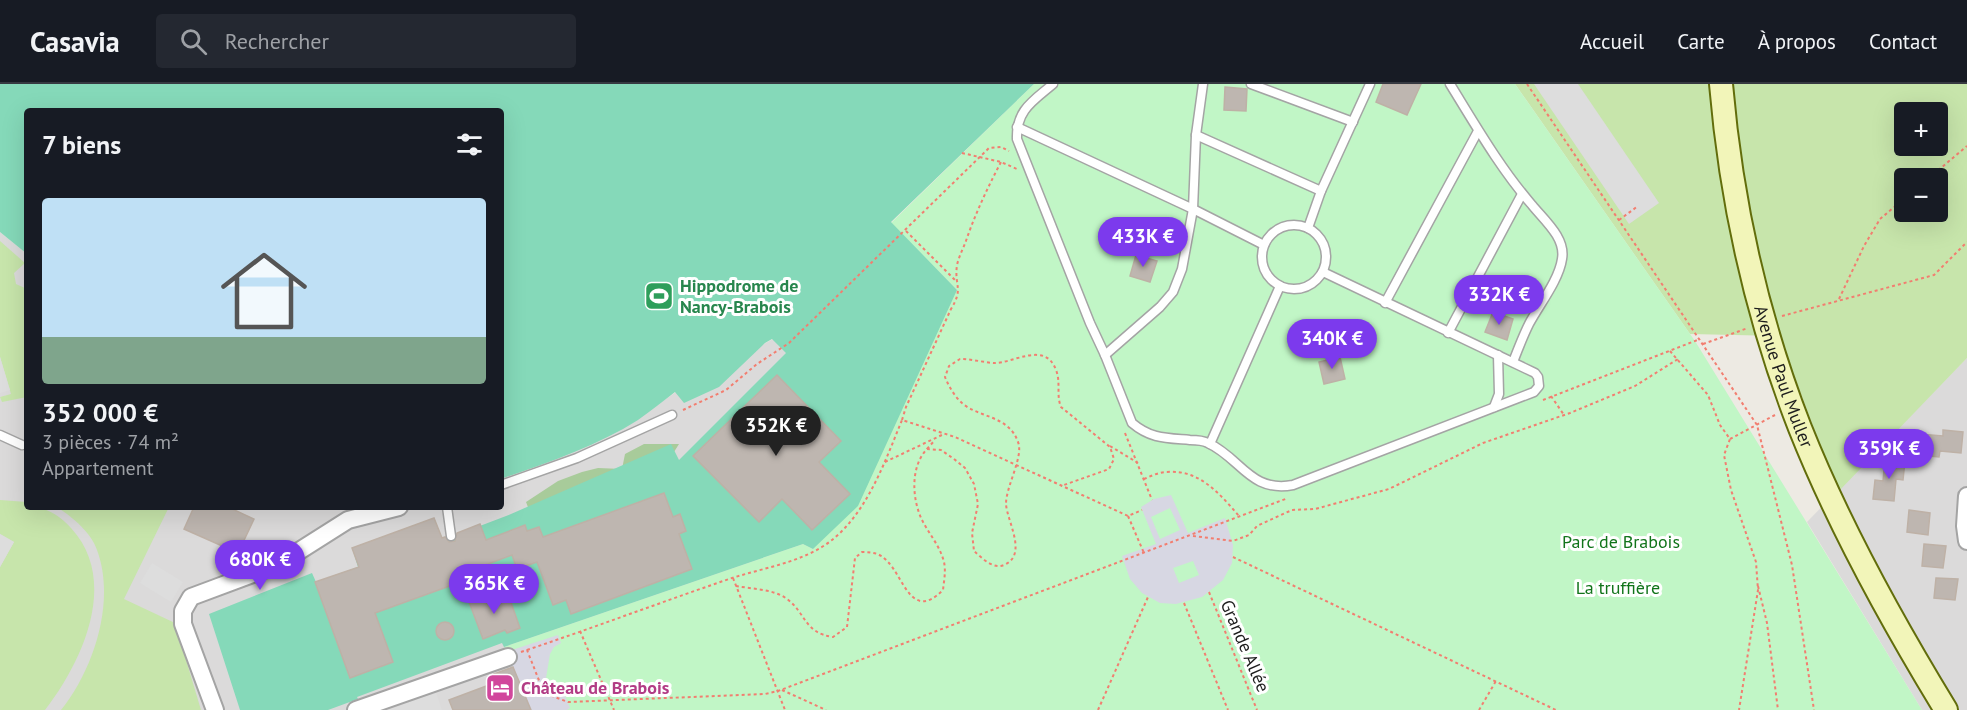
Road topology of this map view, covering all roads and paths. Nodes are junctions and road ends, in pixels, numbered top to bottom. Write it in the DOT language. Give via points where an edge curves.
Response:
graph roads {
  1 [pos="1053,84"];
  2 [pos="1203,84"];
  3 [pos="1251,84"];
  4 [pos="1370,84"];
  5 [pos="1450,84"];
  6 [pos="1527,84"];
  7 [pos="1721,84"];
  8 [pos="1353,122"];
  9 [pos="1017,127"];
  10 [pos="1478,131"];
  11 [pos="1196,135"];
  12 [pos="1967,146"];
  13 [pos="1010,151"];
  14 [pos="962,153"];
  15 [pos="980,157"];
  16 [pos="1013,160"];
  17 [pos="1001,162"];
  18 [pos="1941,168"];
  19 [pos="1321,191"];
  20 [pos="1522,194"];
  21 [pos="1638,206"];
  22 [pos="1894,207"];
  23 [pos="1193,208"];
  24 [pos="1619,220"];
  25 [pos="1308,228"];
  26 [pos="906,230"];
  27 [pos="1967,242"];
  28 [pos="1264,245"];
  29 [pos="1323,272"];
  30 [pos="957,282"];
  31 [pos="1280,286"];
  32 [pos="1838,301"];
  33 [pos="1386,303"];
  34 [pos="1769,320"];
  35 [pos="1448,333"];
  36 [pos="1703,345"];
  37 [pos="1670,351"];
  38 [pos="1498,355"];
  39 [pos="1105,356"];
  40 [pos="1678,359"];
  41 [pos="1513,362"];
  42 [pos="1551,396"];
  43 [pos="1793,406"];
  44 [pos="1494,407"];
  45 [pos="672,415"];
  46 [pos="1564,415"];
  47 [pos="902,420"];
  48 [pos="1756,425"];
  49 [pos="1124,430"];
  50 [pos="944,434"];
  51 [pos="0,435"];
  52 [pos="937,438"];
  53 [pos="1730,439"];
  54 [pos="1105,443"];
  55 [pos="1210,444"];
  56 [pos="22,446"];
  57 [pos="927,449"];
  58 [pos="885,462"];
  59 [pos="1138,463"];
  60 [pos="1016,464"];
  61 [pos="1144,479"];
  62 [pos="504,484"];
  63 [pos="1061,486"];
  64 [pos="1967,496"];
  65 [pos="1152,500"];
  66 [pos="387,510"];
  67 [pos="447,510"];
  68 [pos="1142,510"];
  69 [pos="1128,516"];
  70 [pos="1239,516"];
  71 [pos="1190,535"];
  72 [pos="451,536"];
  73 [pos="1967,542"];
  74 [pos="1144,553"];
  75 [pos="1233,557"];
  76 [pos="1124,561"];
  77 [pos="733,578"];
  78 [pos="1757,581"];
  79 [pos="736,586"];
  80 [pos="1209,592"];
  81 [pos="1148,597"];
  82 [pos="1184,603"];
  83 [pos="580,631"];
  84 [pos="527,650"];
  85 [pos="508,657"];
  86 [pos="1496,681"];
  87 [pos="779,690"];
  88 [pos="610,700"];
  89 [pos="215,710"];
  90 [pos="356,710"];
  91 [pos="614,710"];
  92 [pos="785,710"];
  93 [pos="826,710"];
  94 [pos="1098,710"];
  95 [pos="1228,710"];
  96 [pos="1257,710"];
  97 [pos="1479,710"];
  98 [pos="1556,710"];
  99 [pos="1738,710"];
  100 [pos="1778,710"];
  101 [pos="1814,710"];
  102 [pos="1946,710"];
  1 -- 9 [label="lane" via="1024,110"];
  2 -- 11 [label="lane"];
  3 -- 8 [label="lane"];
  4 -- 8 [label="lane"];
  5 -- 10 [label="lane"];
  6 -- 24 [label="path"];
  7 -- 34 [label="main road, Avenue Paul Muller" via="1749,265"];
  8 -- 19 [label="lane"];
  9 -- 23 [label="lane"];
  9 -- 39 [label="lane" via="1021,150"];
  10 -- 20 [label="lane"];
  10 -- 33 [label="lane"];
  11 -- 19 [label="lane"];
  11 -- 23 [label="lane"];
  12 -- 18 [label="path"];
  13 -- 15 [label="path" via="989,148"];
  14 -- 15 [label="path"];
  15 -- 17 [label="path"];
  15 -- 26 [label="path"];
  16 -- 17 [label="path" via="1017,169"];
  17 -- 30 [label="path" via="957,264"];
  19 -- 25 [label="lane"];
  20 -- 35 [label="lane"];
  20 -- 41 [label="lane" via="1560,242 1562,260"];
  21 -- 24 [label="path"];
  22 -- 32 [label="path" via="1880,219"];
  23 -- 28 [label="lane"];
  23 -- 39 [label="lane" via="1182,269 1173,292"];
  24 -- 36 [label="path"];
  25 -- 28 [label="lane" via="1283,227"];
  25 -- 29 [label="lane" via="1325,247"];
  26 -- 30 [label="path"];
  26 -- 45 [label="path" via="789,343 726,390"];
  27 -- 32 [label="path" via="1934,275"];
  28 -- 31 [label="lane" via="1266,273"];
  29 -- 31 [label="lane" via="1309,286"];
  29 -- 33 [label="lane"];
  30 -- 47 [label="path" via="958,298"];
  31 -- 55 [label="lane"];
  32 -- 34 [label="path"];
  33 -- 35 [label="lane"];
  34 -- 36 [label="path"];
  34 -- 43 [label="main road, Avenue Paul Muller"];
  35 -- 38 [label="lane"];
  36 -- 48 [label="path"];
  37 -- 40 [label="path"];
  38 -- 41 [label="lane"];
  38 -- 44 [label="lane" via="1499,394"];
  39 -- 55 [label="lane" via="1132,423 1148,435"];
  40 -- 46 [label="path" via="1635,386"];
  40 -- 53 [label="path" via="1708,395"];
  41 -- 44 [label="lane" via="1535,373 1539,386 1534,392"];
  42 -- 46 [label="path"];
  43 -- 48 [label="path"];
  43 -- 102 [label="main road, Avenue Paul Muller" via="1862,561"];
  44 -- 55 [label="lane" via="1281,487 1254,478"];
  45 -- 62 [label="lane" via="577,458"];
  46 -- 71 [label="path" via="1483,443 1389,489 1315,509 1292,510 1233,541"];
  47 -- 50 [label="path"];
  47 -- 58 [label="path"];
  48 -- 53 [label="path"];
  48 -- 101 [label="path" via="1792,565"];
  49 -- 59 [label="path"];
  50 -- 52 [label="path"];
  50 -- 60 [label="path"];
  51 -- 56 [label="lane"];
  52 -- 57 [label="path"];
  52 -- 58 [label="path"];
  53 -- 78 [label="path" via="1724,455 1731,490 1756,562"];
  54 -- 59 [label="path"];
  54 -- 60 [label="path" via="1061,407 1056,369 1041,356 1027,355 994,363 969,359 953,362 945,372 948,385 964,404 1009,428 1020,448"];
  54 -- 63 [label="path" via="1114,459 1109,469"];
  57 -- 60 [label="path" via="941,450 965,468 974,484 978,504 972,533 974,551 991,564 1002,566 1009,563 1015,550 1006,506"];
  57 -- 79 [label="path" via="917,463 914,478 921,518 944,562 942,590 933,599 915,599 886,559 862,552 855,558 847,627 833,638 815,633 788,599 777,593"];
  58 -- 77 [label="path" via="857,514 831,541 805,556"];
  59 -- 61 [label="path"];
  60 -- 63 [label="path"];
  61 -- 65 [label="path"];
  61 -- 70 [label="path" via="1165,472 1185,473 1217,490"];
  63 -- 69 [label="path"];
  64 -- 73 [label="street"];
  66 -- 89 [label="street" via="348,520 277,565 191,597 183,611 183,624"];
  67 -- 72 [label="lane"];
  68 -- 69 [label="path"];
  69 -- 74 [label="path"];
  75 -- 86 [label="path"];
  76 -- 87 [label="path"];
  77 -- 79 [label="path"];
  77 -- 83 [label="path"];
  78 -- 99 [label="path"];
  78 -- 100 [label="path" via="1767,623"];
  79 -- 87 [label="path"];
  80 -- 96 [label="path, Grande Allée"];
  81 -- 94 [label="path"];
  82 -- 95 [label="path"];
  83 -- 84 [label="path"];
  83 -- 88 [label="path"];
  84 -- 85 [label="path"];
  84 -- 88 [label="path" via="544,693 568,702"];
  85 -- 90 [label="street"];
  86 -- 97 [label="path"];
  86 -- 98 [label="path"];
  87 -- 88 [label="path" via="765,694"];
  87 -- 92 [label="path"];
  87 -- 93 [label="path"];
  88 -- 91 [label="path"];
}
